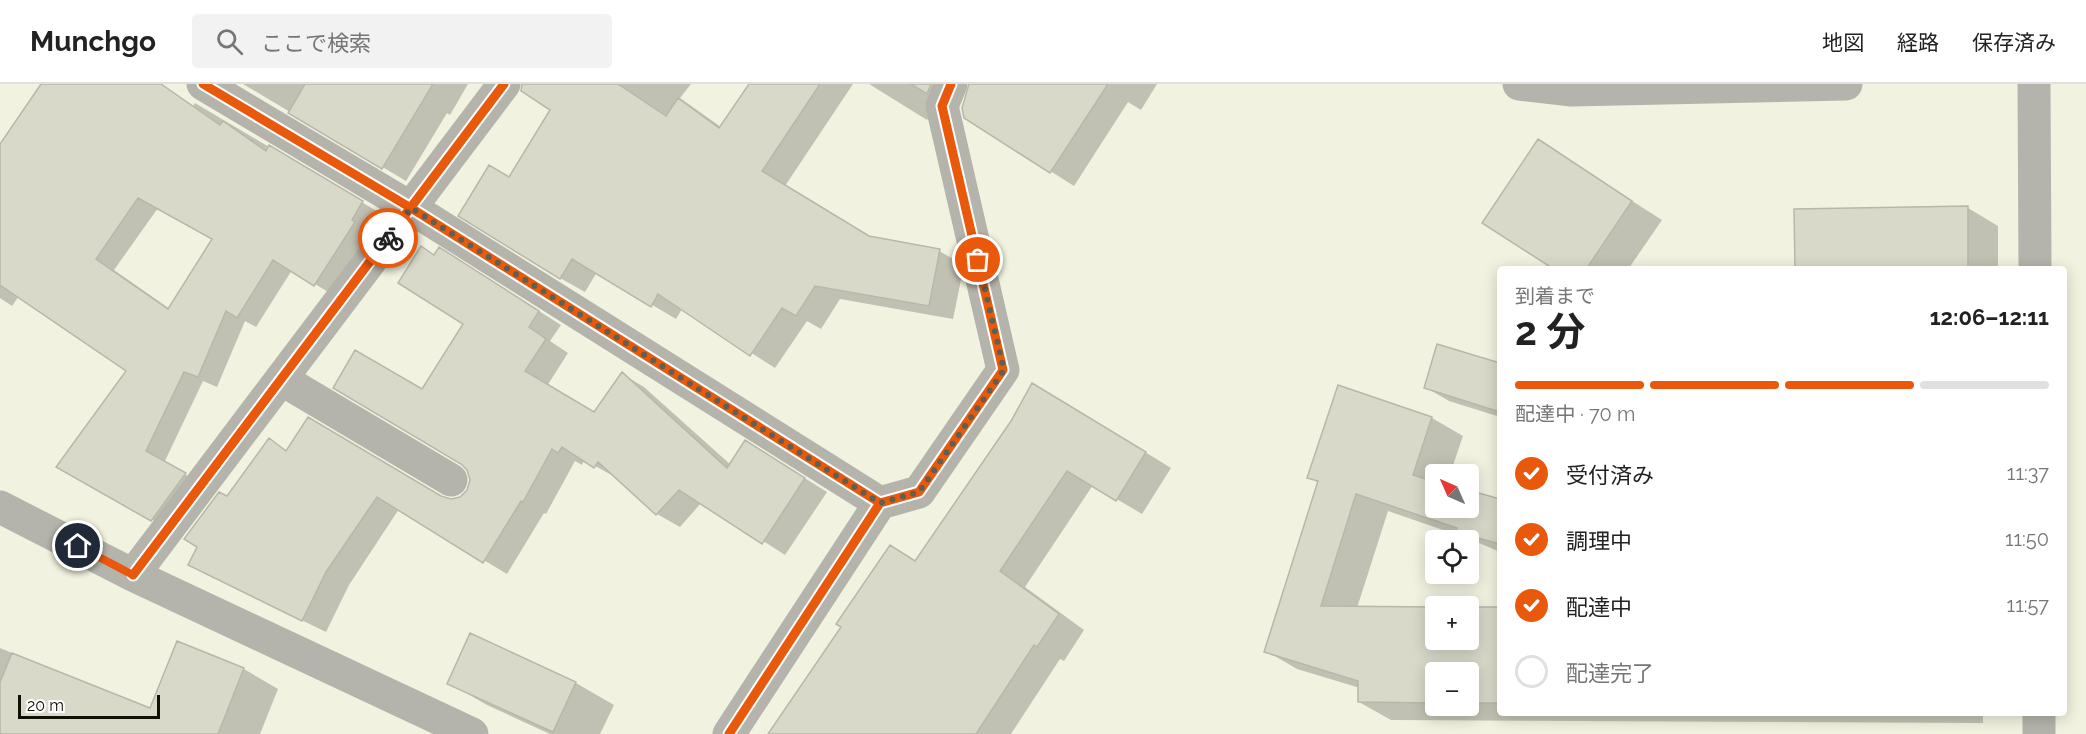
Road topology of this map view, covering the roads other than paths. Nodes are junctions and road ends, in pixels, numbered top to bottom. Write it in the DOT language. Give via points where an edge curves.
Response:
graph roads {
  1 [pos="203,84"];
  2 [pos="504,84"];
  3 [pos="951,84"];
  4 [pos="1519,84"];
  5 [pos="1846,84"];
  6 [pos="2034,84"];
  7 [pos="411,208"];
  8 [pos="2035,266"];
  9 [pos="281,379"];
  10 [pos="451,480"];
  11 [pos="880,503"];
  12 [pos="0,507"];
  13 [pos="133,575"];
  14 [pos="2039,716"];
  15 [pos="472,734"];
  16 [pos="729,734"];
  17 [pos="2039,734"];
  1 -- 7 [label="street"];
  2 -- 7 [label="street"];
  3 -- 11 [label="street" via="942,106 1004,370 919,492"];
  4 -- 5 [label="street" via="1572,90"];
  6 -- 8 [label="street"];
  7 -- 9 [label="street"];
  7 -- 11 [label="street"];
  9 -- 10 [label="street"];
  9 -- 13 [label="street"];
  11 -- 16 [label="street"];
  12 -- 13 [label="street"];
  13 -- 15 [label="street"];
  14 -- 17 [label="street"];
}
